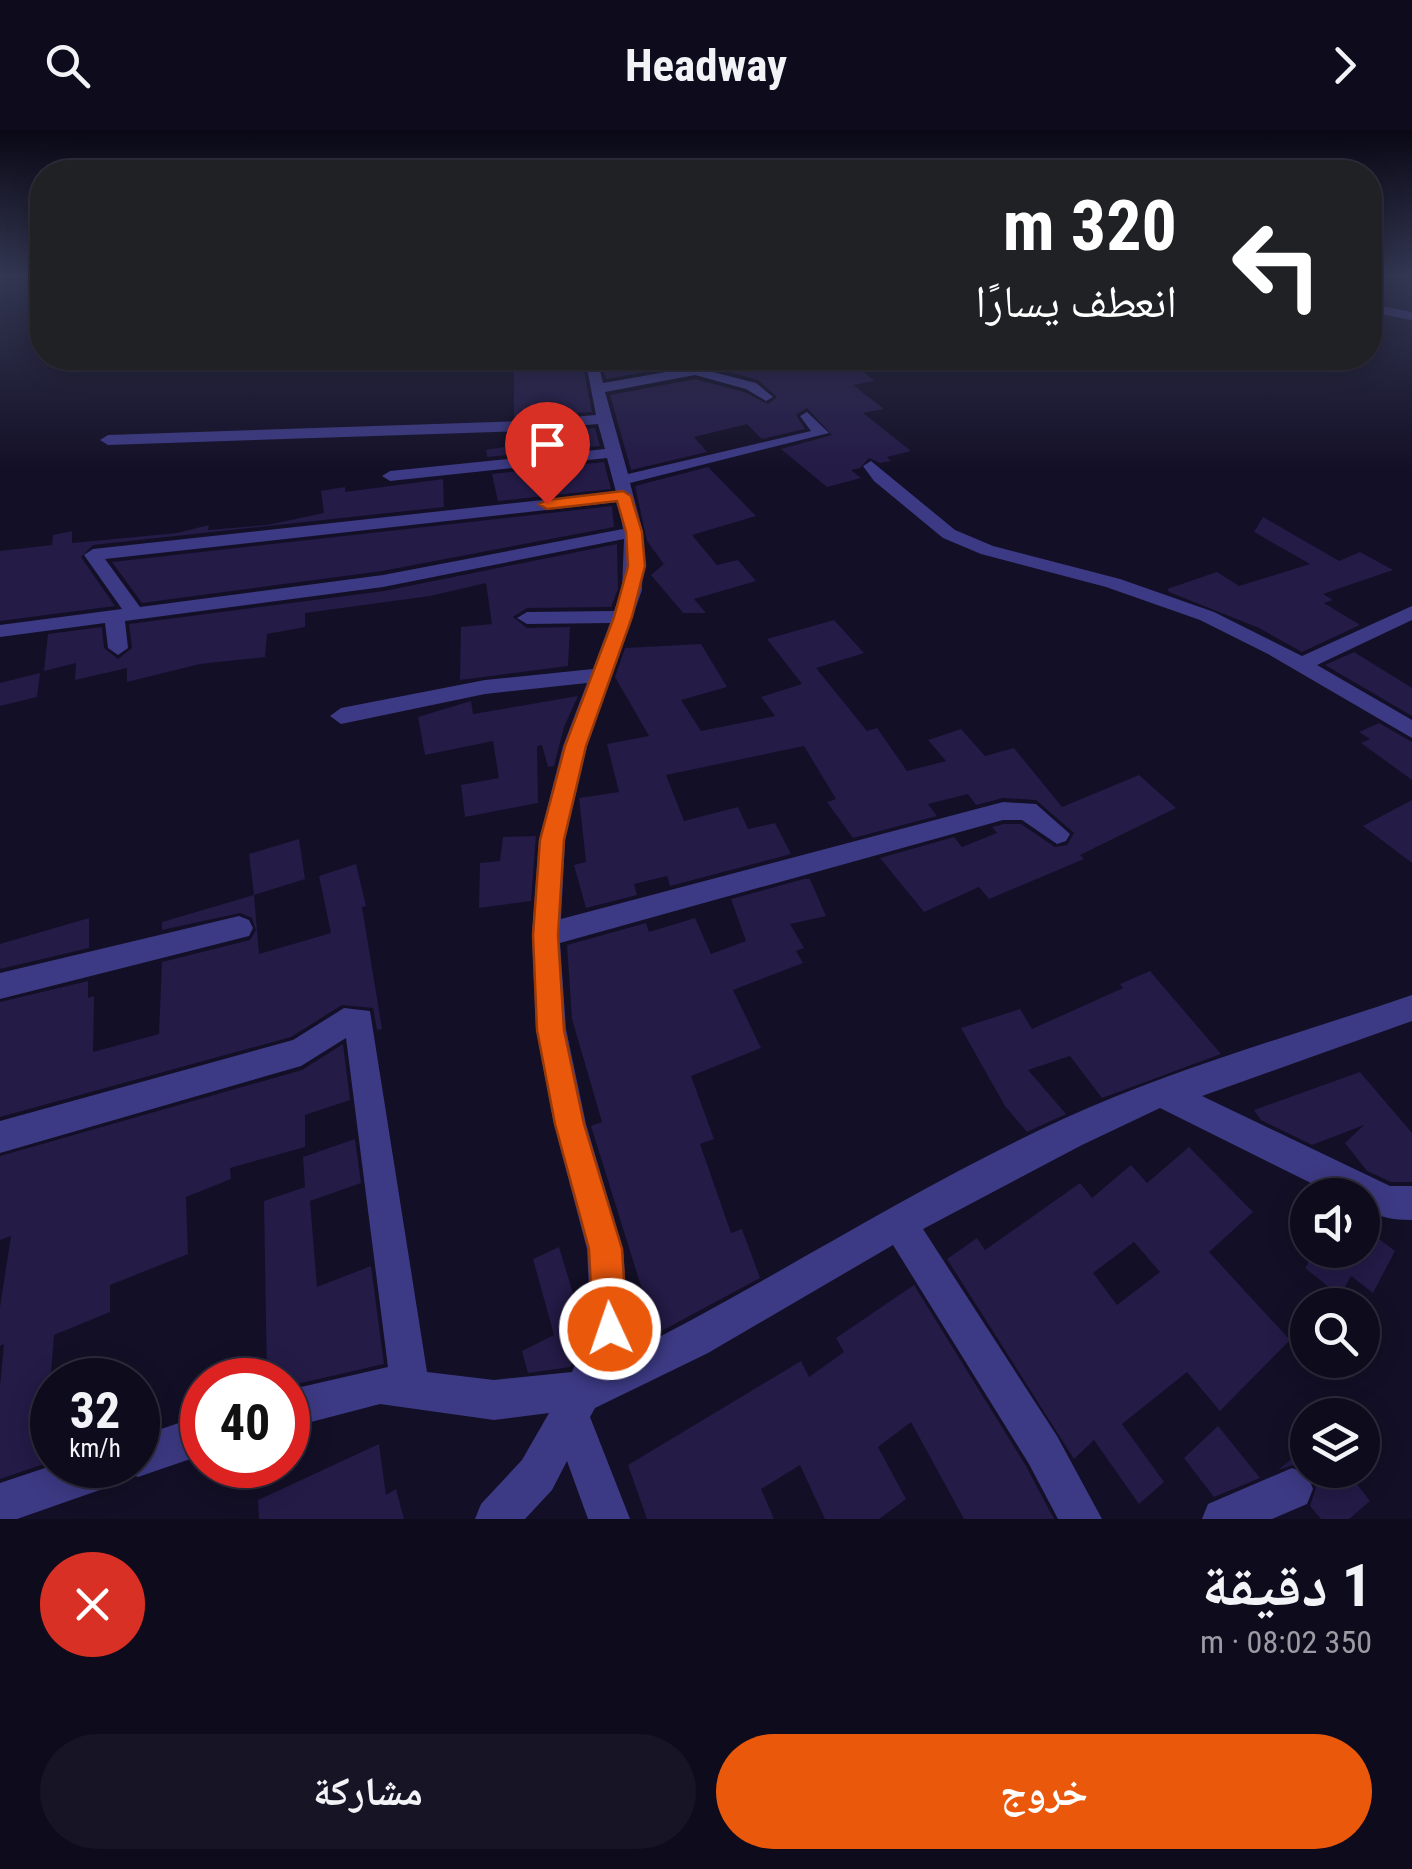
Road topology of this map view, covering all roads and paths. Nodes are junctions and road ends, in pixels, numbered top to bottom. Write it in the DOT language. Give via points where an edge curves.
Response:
graph roads {
  1 [pos="593,370"];
  2 [pos="700,370"];
  3 [pos="694,371"];
  4 [pos="596,389"];
  5 [pos="766,397"];
  6 [pos="807,416"];
  7 [pos="604,420"];
  8 [pos="108,440"];
  9 [pos="612,453"];
  10 [pos="871,466"];
  11 [pos="390,476"];
  12 [pos="621,489"];
  13 [pos="634,532"];
  14 [pos="1412,612"];
  15 [pos="125,615"];
  16 [pos="623,617"];
  17 [pos="527,618"];
  18 [pos="0,631"];
  19 [pos="118,648"];
  20 [pos="1301,664"];
  21 [pos="600,676"];
  22 [pos="341,716"];
  23 [pos="1412,730"];
  24 [pos="1057,834"];
  25 [pos="239,928"];
  26 [pos="546,935"];
  27 [pos="0,986"];
  28 [pos="1412,1008"];
  29 [pos="1160,1092"];
  30 [pos="0,1137"];
  31 [pos="1412,1204"];
  32 [pos="899,1223"];
  33 [pos="410,1389"];
  34 [pos="310,1404"];
  35 [pos="576,1404"];
  36 [pos="47,1488"];
  37 [pos="1292,1488"];
  38 [pos="0,1504"];
  39 [pos="496,1519"];
  40 [pos="609,1519"];
  41 [pos="1081,1519"];
  42 [pos="1222,1519"];
  1 -- 4 [label="street"];
  2 -- 3 [label="street"];
  3 -- 4 [label="street"];
  3 -- 5 [label="street"];
  4 -- 7 [label="street"];
  6 -- 12 [label="street" via="822,433"];
  7 -- 8 [label="street"];
  7 -- 9 [label="street"];
  9 -- 11 [label="street"];
  9 -- 12 [label="street"];
  10 -- 20 [label="street" via="950,534 1207,616"];
  12 -- 13 [label="street"];
  12 -- 15 [label="street" via="93,555"];
  13 -- 15 [label="street" via="384,581"];
  13 -- 16 [label="street" via="637,566"];
  14 -- 20 [label="street"];
  15 -- 18 [label="street"];
  15 -- 19 [label="street"];
  16 -- 17 [label="street"];
  16 -- 21 [label="street"];
  20 -- 23 [label="street"];
  21 -- 22 [label="street" via="485,687"];
  21 -- 26 [label="street" via="552,840"];
  24 -- 26 [label="street" via="1027,812 1002,811"];
  25 -- 27 [label="street"];
  26 -- 35 [label="street" via="551,1030 606,1249 610,1329"];
  28 -- 29 [label="street"];
  29 -- 31 [label="street" via="1388,1202"];
  29 -- 32 [label="street"];
  30 -- 33 [label="street" via="302,1052 344,1022 360,1021"];
  32 -- 35 [label="street"];
  32 -- 41 [label="street"];
  33 -- 34 [label="street" via="380,1386"];
  33 -- 35 [label="street"];
  35 -- 39 [label="street" via="537,1476"];
  35 -- 40 [label="street"];
  36 -- 38 [label="street"];
  37 -- 42 [label="street"];
}
